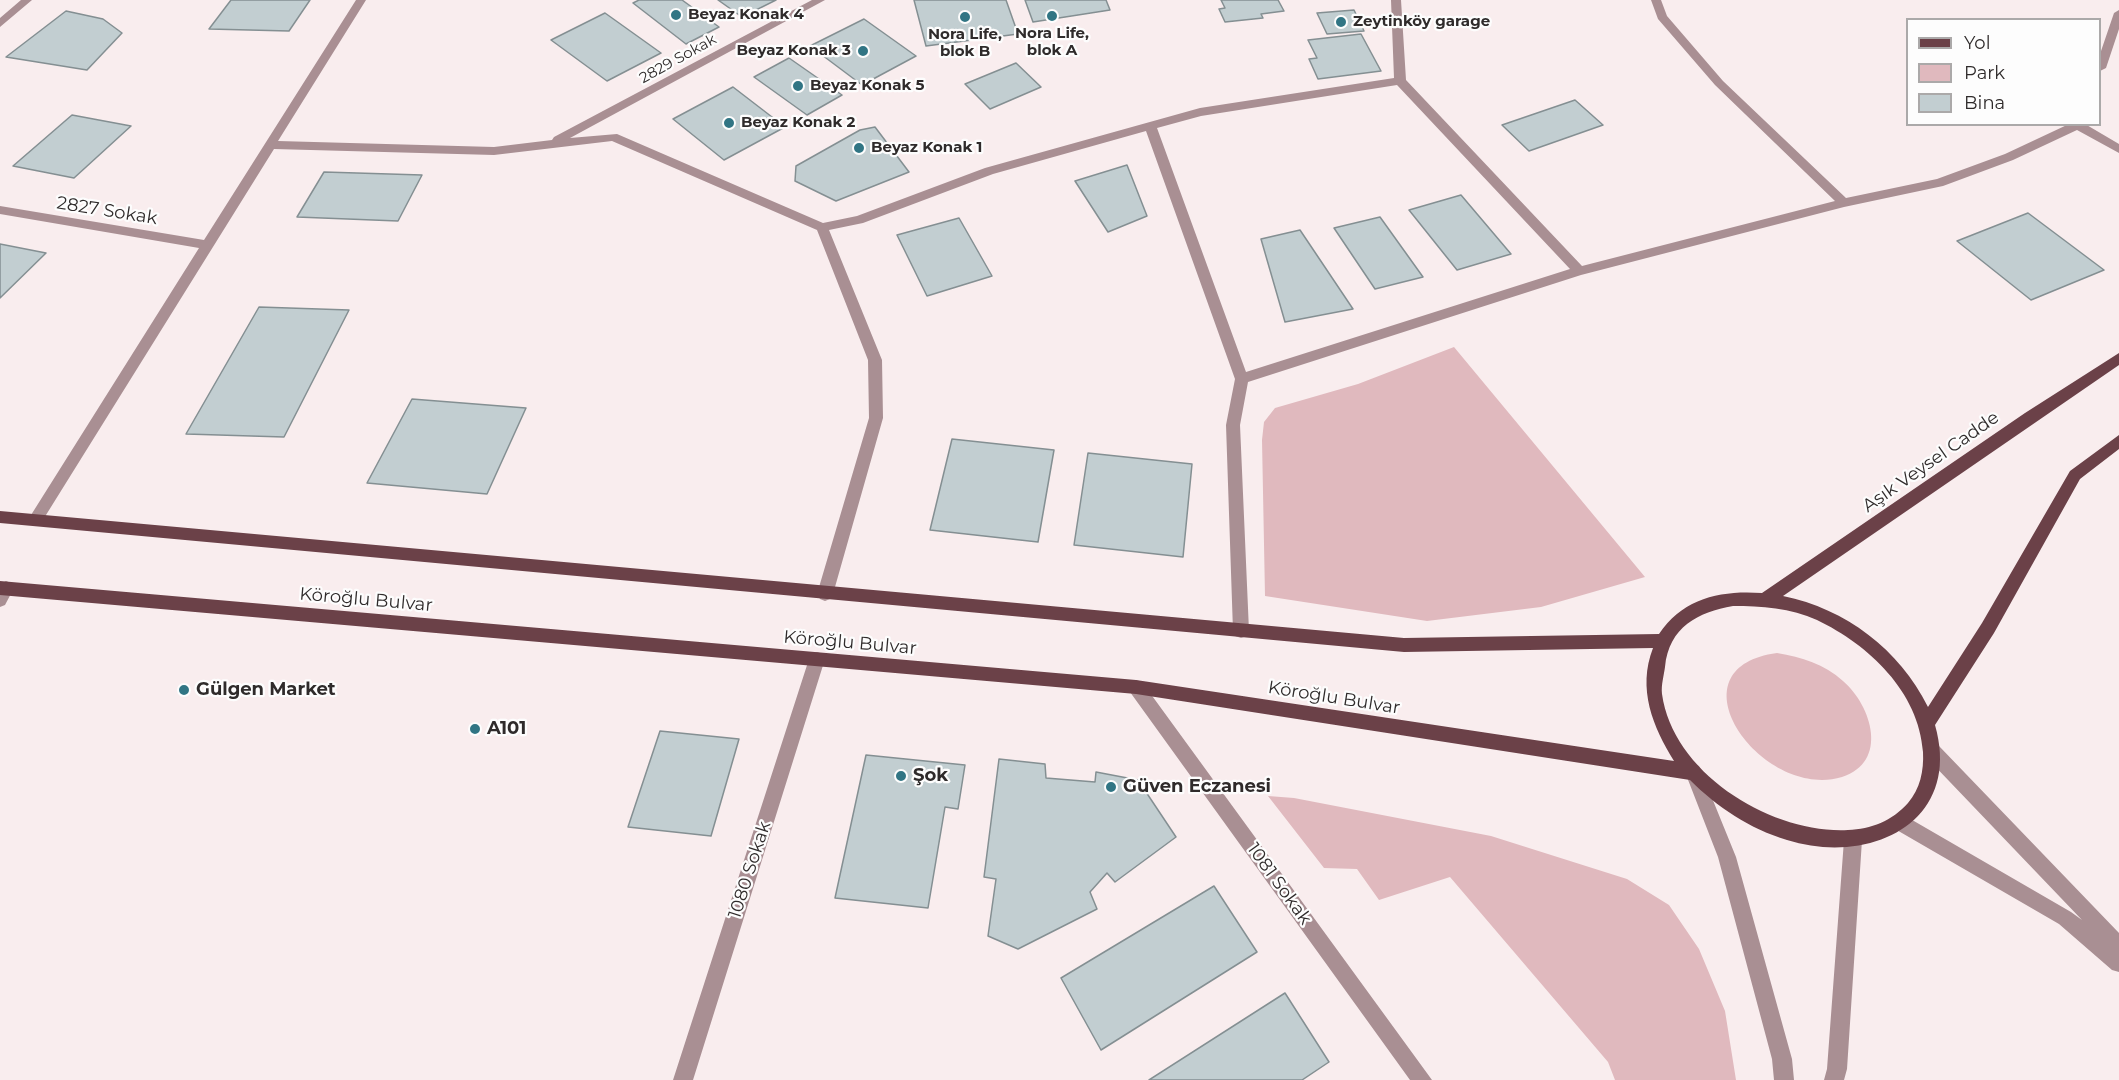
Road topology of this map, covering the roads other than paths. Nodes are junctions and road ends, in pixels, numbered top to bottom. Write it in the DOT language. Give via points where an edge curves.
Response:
graph roads {
  1 [pos="27,0"];
  2 [pos="361,0"];
  3 [pos="820,0"];
  4 [pos="1396,0"];
  5 [pos="1656,0"];
  6 [pos="2119,13"];
  7 [pos="0,24"];
  8 [pos="2101,65"];
  9 [pos="1400,81"];
  10 [pos="1150,125"];
  11 [pos="2077,126"];
  12 [pos="2081,126"];
  13 [pos="550,144"];
  14 [pos="271,145"];
  15 [pos="2119,149"];
  16 [pos="1844,202"];
  17 [pos="0,210"];
  18 [pos="822,227"];
  19 [pos="209,245"];
  20 [pos="1579,271"];
  21 [pos="2119,358"];
  22 [pos="1242,379"];
  23 [pos="2119,441"];
  24 [pos="0,517"];
  25 [pos="36,519"];
  26 [pos="2,592"];
  27 [pos="825,594"];
  28 [pos="1766,599"];
  29 [pos="1242,631"];
  30 [pos="1662,641"];
  31 [pos="817,659"];
  32 [pos="1136,687"];
  33 [pos="1927,722"];
  34 [pos="1933,752"];
  35 [pos="1693,772"];
  36 [pos="1901,823"];
  37 [pos="1853,840"];
  38 [pos="2119,946"];
  39 [pos="2119,963"];
  40 [pos="683,1080"];
  41 [pos="1422,1080"];
  42 [pos="1784,1080"];
  43 [pos="1834,1080"];
  1 -- 7 [label="street"];
  2 -- 14 [label="street"];
  3 -- 13 [label="street, 2829 Sokak"];
  4 -- 9 [label="street"];
  5 -- 16 [label="street" via="1662,17 1719,83"];
  6 -- 8 [label="street"];
  9 -- 10 [label="street" via="1200,112"];
  9 -- 20 [label="street"];
  10 -- 18 [label="street" via="989,171 859,220"];
  10 -- 22 [label="street"];
  11 -- 16 [label="street" via="1939,183"];
  12 -- 15 [label="street"];
  13 -- 14 [label="street" via="494,151"];
  13 -- 18 [label="street" via="614,137"];
  14 -- 19 [label="street"];
  16 -- 20 [label="street"];
  17 -- 19 [label="street, 2827 Sokak"];
  18 -- 27 [label="street" via="875,360 876,418"];
  19 -- 25 [label="street"];
  20 -- 22 [label="street"];
  21 -- 28 [label="main road, Aşık Veysel Cadde"];
  22 -- 29 [label="street" via="1233,425"];
  23 -- 33 [label="main road" via="2075,475 1988,628"];
  24 -- 25 [label="main road"];
  25 -- 27 [label="main road"];
  26 -- 31 [label="main road, Köroğlu Bulvar"];
  27 -- 29 [label="main road"];
  28 -- 30 [label="main road" via="1733,599 1704,606 1679,620"];
  28 -- 33 [label="main road" via="1833,620 1863,639 1913,693"];
  29 -- 30 [label="main road" via="1404,645"];
  30 -- 35 [label="main road" via="1653,669 1656,703 1669,738"];
  31 -- 32 [label="main road, Köroğlu Bulvar"];
  31 -- 40 [label="street, 1080 Sokak"];
  32 -- 35 [label="main road, Köroğlu Bulvar"];
  32 -- 41 [label="street, 1081 Sokak"];
  33 -- 34 [label="main road"];
  34 -- 36 [label="main road" via="1931,780 1920,804"];
  34 -- 38 [label="street"];
  35 -- 37 [label="main road" via="1727,803 1768,826 1811,839"];
  35 -- 42 [label="street" via="1727,857 1782,1059"];
  36 -- 37 [label="main road" via="1879,834"];
  36 -- 39 [label="street" via="2065,918"];
  37 -- 43 [label="street"];
}
